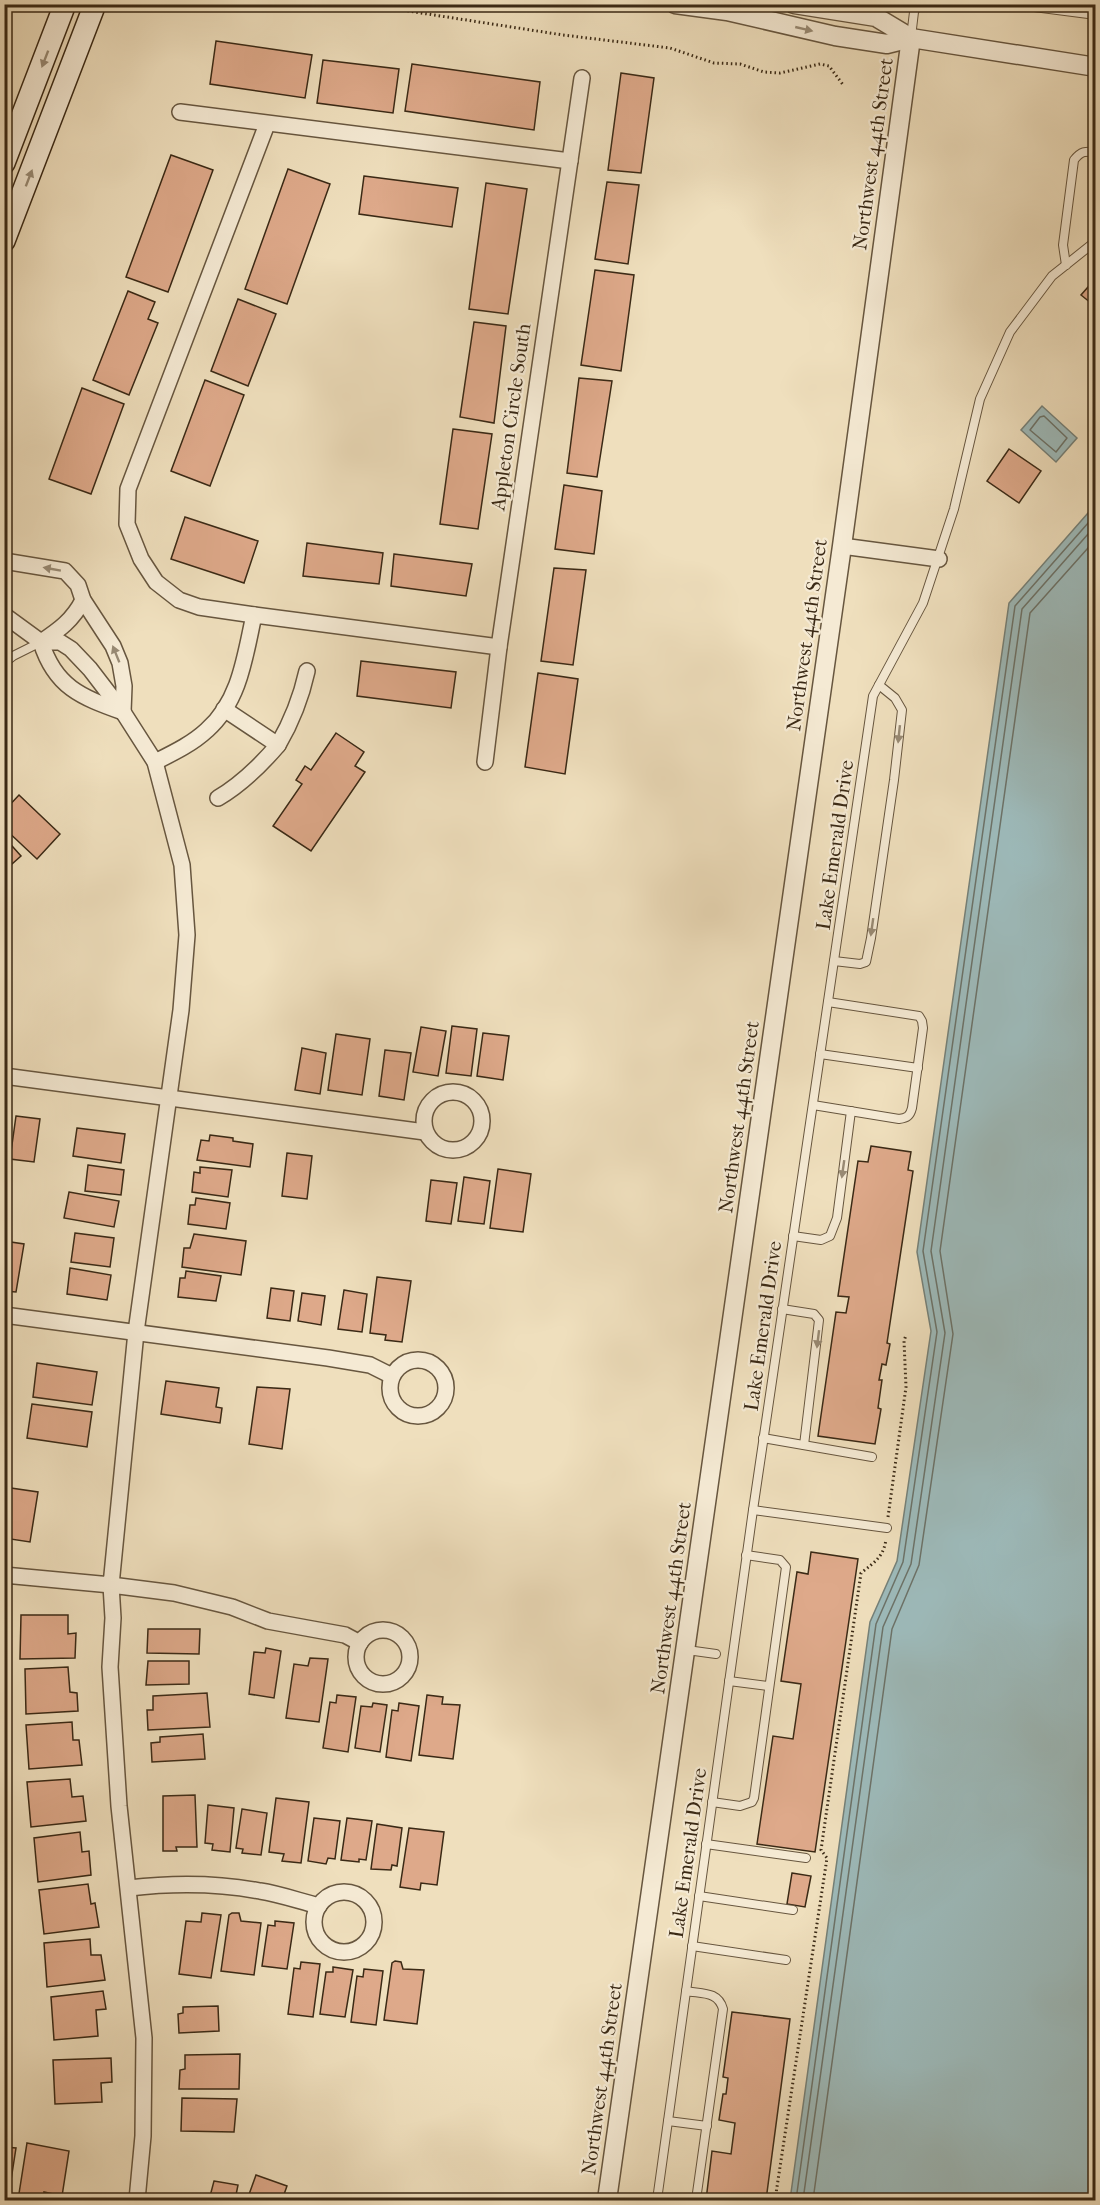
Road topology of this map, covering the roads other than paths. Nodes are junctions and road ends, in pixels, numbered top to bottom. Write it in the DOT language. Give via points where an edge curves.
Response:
graph roads {
  1 [pos="65,4"];
  2 [pos="95,4"];
  3 [pos="675,4"];
  4 [pos="794,4"];
  5 [pos="918,4"];
  6 [pos="1010,4"];
  7 [pos="1095,15"];
  8 [pos="911,38"];
  9 [pos="1095,67"];
  10 [pos="582,78"];
  11 [pos="180,112"];
  12 [pos="267,124"];
  13 [pos="1095,152"];
  14 [pos="570,161"];
  15 [pos="4,163"];
  16 [pos="4,241"];
  17 [pos="1095,241"];
  18 [pos="1066,265"];
  19 [pos="842,546"];
  20 [pos="939,559"];
  21 [pos="4,561"];
  22 [pos="83,600"];
  23 [pos="4,615"];
  24 [pos="254,615"];
  25 [pos="41,642"];
  26 [pos="499,646"];
  27 [pos="4,663"];
  28 [pos="307,671"];
  29 [pos="879,685"];
  30 [pos="224,710"];
  31 [pos="123,712"];
  32 [pos="278,745"];
  33 [pos="155,762"];
  34 [pos="485,762"];
  35 [pos="218,798"];
  36 [pos="834,961"];
  37 [pos="828,1002"];
  38 [pos="820,1054"];
  39 [pos="918,1068"];
  40 [pos="4,1076"];
  41 [pos="169,1098"];
  42 [pos="813,1105"];
  43 [pos="851,1111"];
  44 [pos="425,1132"];
  45 [pos="793,1236"];
  46 [pos="782,1309"];
  47 [pos="4,1315"];
  48 [pos="136,1332"];
  49 [pos="392,1376"];
  50 [pos="763,1438"];
  51 [pos="804,1445"];
  52 [pos="872,1457"];
  53 [pos="753,1510"];
  54 [pos="887,1528"];
  55 [pos="746,1555"];
  56 [pos="4,1575"];
  57 [pos="111,1585"];
  58 [pos="360,1643"];
  59 [pos="687,1650"];
  60 [pos="716,1654"];
  61 [pos="729,1681"];
  62 [pos="768,1686"];
  63 [pos="712,1802"];
  64 [pos="706,1844"];
  65 [pos="806,1858"];
  66 [pos="129,1888"];
  67 [pos="699,1896"];
  68 [pos="319,1906"];
  69 [pos="793,1910"];
  70 [pos="692,1946"];
  71 [pos="786,1960"];
  72 [pos="686,1991"];
  73 [pos="668,2121"];
  74 [pos="707,2126"];
  75 [pos="137,2200"];
  76 [pos="607,2200"];
  77 [pos="657,2200"];
  78 [pos="696,2200"];
  1 -- 15 [label="main road, one-way"];
  16 -- 2 [label="main road, one-way"];
  3 -- 8 [label="street, one-way" via="887,44"];
  4 -- 8 [label="street" via="876,17"];
  5 -- 8 [label="lane"];
  6 -- 7 [label="lane"];
  8 -- 9 [label="street"];
  8 -- 19 [label="street, Northwest 44th Street"];
  10 -- 14 [label="street, Appleton Circle South"];
  11 -- 12 [label="street"];
  12 -- 14 [label="street"];
  12 -- 24 [label="street" via="128,489 128,524 141,559 156,582 179,600 199,607"];
  13 -- 18 [label="lane" via="1079,153 1074,160 1063,245"];
  14 -- 26 [label="street, Appleton Circle South"];
  17 -- 18 [label="lane, Lake Emerald Drive"];
  18 -- 20 [label="lane, Lake Emerald Drive" via="1052,276 1010,332 980,399"];
  19 -- 20 [label="street"];
  19 -- 59 [label="street, Northwest 44th Street"];
  20 -- 29 [label="lane, Lake Emerald Drive" via="923,603"];
  22 -- 21 [label="street, one-way" via="78,585 65,571"];
  22 -- 25 [label="street" via="62,629"];
  31 -- 22 [label="street, one-way" via="120,663"];
  23 -- 25 [label="street"];
  24 -- 26 [label="street"];
  24 -- 30 [label="street" via="242,670"];
  25 -- 27 [label="lane"];
  25 -- 31 [label="street" via="45,656 63,682 85,698"];
  25 -- 31 [label="street" via="60,642 71,648"];
  26 -- 34 [label="street, Appleton Circle South"];
  28 -- 32 [label="street" via="302,696"];
  29 -- 36 [label="lane, Lake Emerald Drive" via="873,696"];
  29 -- 36 [label="lane, one-way" via="902,710 871,938 866,962"];
  30 -- 32 [label="street"];
  30 -- 33 [label="street" via="208,730"];
  31 -- 33 [label="street"];
  32 -- 35 [label="street" via="236,788"];
  33 -- 41 [label="street" via="182,865 187,935"];
  36 -- 37 [label="lane, Lake Emerald Drive"];
  37 -- 38 [label="lane, Lake Emerald Drive"];
  37 -- 39 [label="lane" via="918,1016 923,1028"];
  38 -- 39 [label="lane"];
  38 -- 42 [label="lane, Lake Emerald Drive"];
  39 -- 43 [label="lane" via="912,1108 906,1118"];
  40 -- 41 [label="street"];
  41 -- 44 [label="street"];
  41 -- 48 [label="street"];
  42 -- 43 [label="lane"];
  42 -- 45 [label="lane, Lake Emerald Drive"];
  43 -- 45 [label="lane, one-way" via="837,1218 830,1236 821,1240"];
  45 -- 46 [label="lane, Lake Emerald Drive"];
  46 -- 50 [label="lane, Lake Emerald Drive"];
  46 -- 51 [label="lane, one-way" via="814,1314 819,1320"];
  47 -- 48 [label="street"];
  48 -- 49 [label="street" via="370,1365"];
  48 -- 57 [label="street"];
  50 -- 51 [label="lane"];
  50 -- 53 [label="lane, Lake Emerald Drive"];
  51 -- 52 [label="lane"];
  53 -- 54 [label="lane"];
  53 -- 55 [label="lane, Lake Emerald Drive"];
  55 -- 61 [label="lane, Lake Emerald Drive"];
  55 -- 62 [label="lane" via="780,1560 786,1567"];
  56 -- 57 [label="street"];
  57 -- 58 [label="street" via="174,1593 268,1620 345,1635"];
  57 -- 66 [label="street" via="110,1667 118,1806"];
  59 -- 60 [label="lane"];
  59 -- 76 [label="street, Northwest 44th Street"];
  61 -- 62 [label="lane"];
  61 -- 63 [label="lane, Lake Emerald Drive"];
  62 -- 63 [label="lane" via="754,1798 740,1806"];
  63 -- 64 [label="lane, Lake Emerald Drive"];
  64 -- 65 [label="lane"];
  64 -- 67 [label="lane, Lake Emerald Drive"];
  66 -- 68 [label="street" via="204,1885 260,1891"];
  66 -- 75 [label="street" via="144,2038 143,2136"];
  67 -- 69 [label="lane"];
  67 -- 70 [label="lane, Lake Emerald Drive"];
  70 -- 71 [label="lane"];
  70 -- 72 [label="lane, Lake Emerald Drive"];
  72 -- 73 [label="lane, Lake Emerald Drive"];
  72 -- 74 [label="lane" via="716,1996 723,2009"];
  73 -- 74 [label="lane"];
  73 -- 77 [label="lane, Lake Emerald Drive"];
  74 -- 78 [label="lane"];
}
